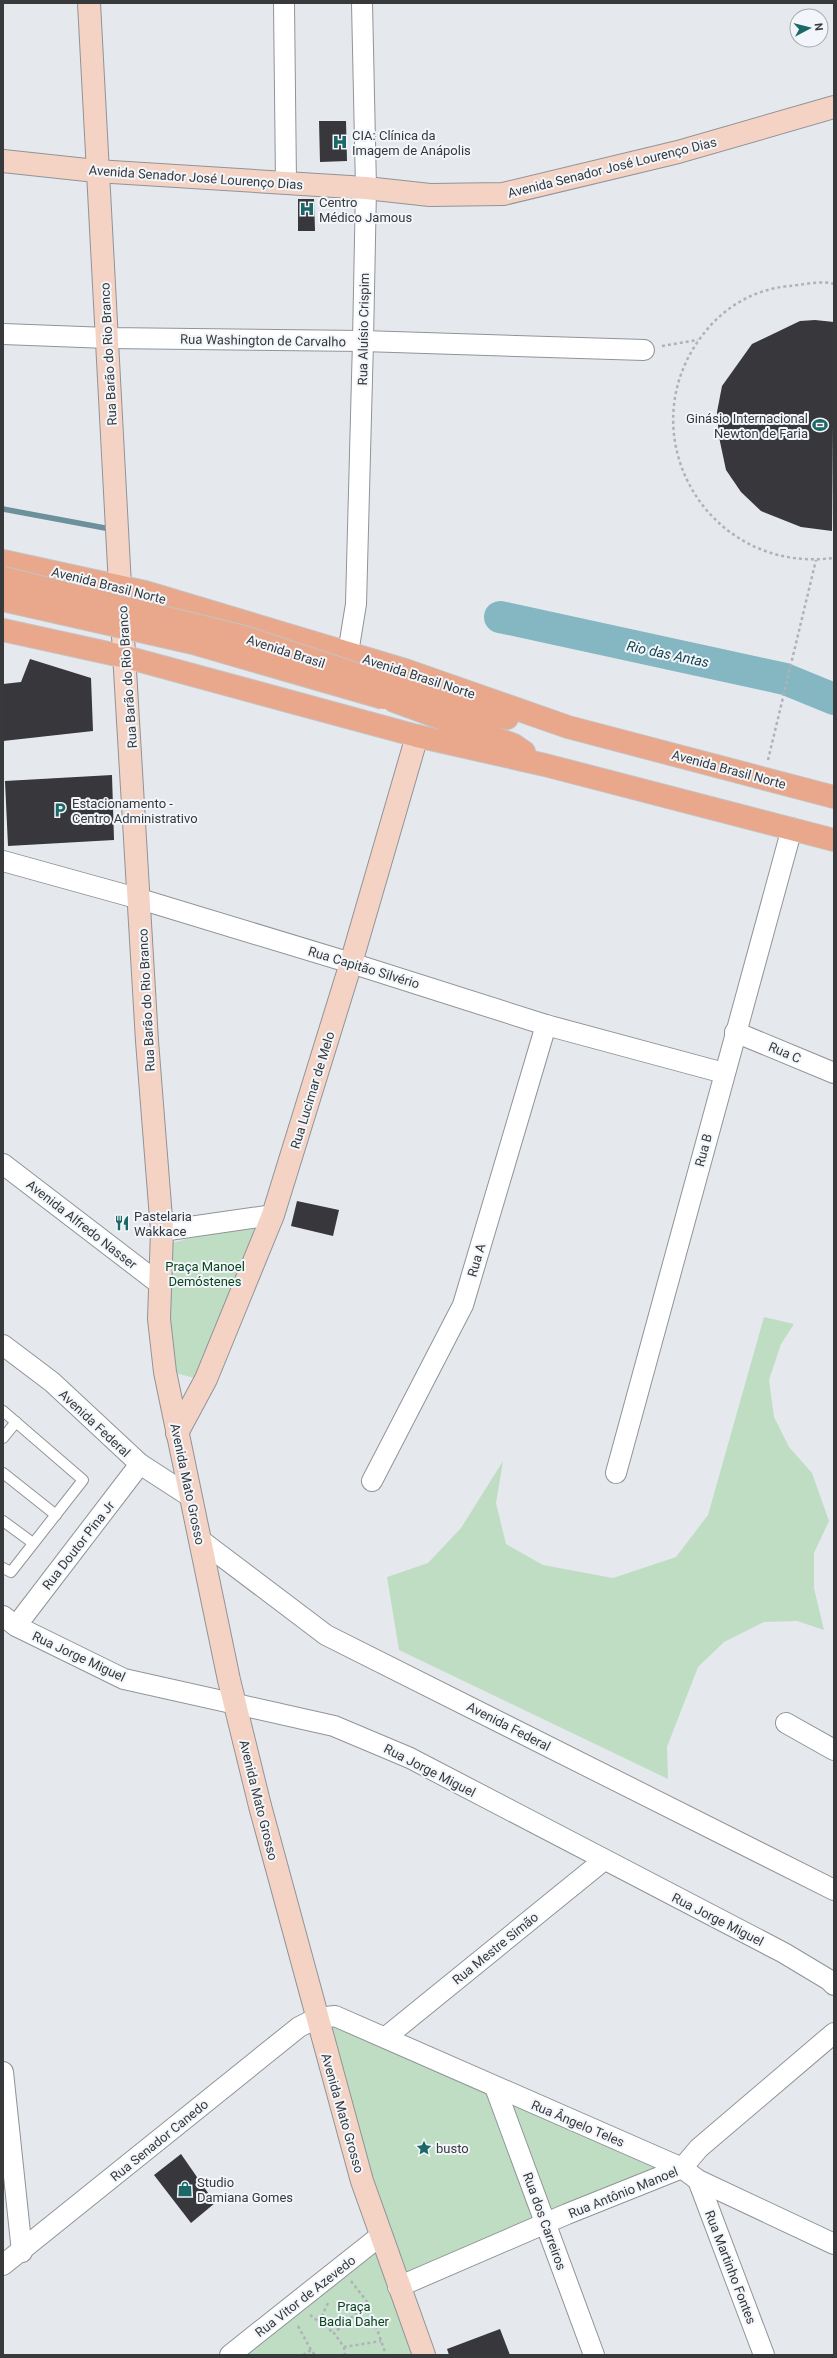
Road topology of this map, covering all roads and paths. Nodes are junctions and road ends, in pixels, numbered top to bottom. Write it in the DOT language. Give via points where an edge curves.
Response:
graph roads {
  1 [pos="89,3"];
  2 [pos="284,3"];
  3 [pos="362,3"];
  4 [pos="834,107"];
  5 [pos="3,161"];
  6 [pos="96,171"];
  7 [pos="286,183"];
  8 [pos="366,188"];
  9 [pos="834,284"];
  10 [pos="3,334"];
  11 [pos="108,338"];
  12 [pos="698,340"];
  13 [pos="363,342"];
  14 [pos="644,350"];
  15 [pos="834,558"];
  16 [pos="816,560"];
  17 [pos="3,561"];
  18 [pos="3,578"];
  19 [pos="120,586"];
  20 [pos="3,600"];
  21 [pos="3,630"];
  22 [pos="348,654"];
  23 [pos="126,657"];
  24 [pos="390,692"];
  25 [pos="568,727"];
  26 [pos="417,736"];
  27 [pos="545,765"];
  28 [pos="764,778"];
  29 [pos="834,797"];
  30 [pos="792,828"];
  31 [pos="834,840"];
  32 [pos="3,861"];
  33 [pos="140,899"];
  34 [pos="351,962"];
  35 [pos="546,1025"];
  36 [pos="736,1032"];
  37 [pos="724,1073"];
  38 [pos="834,1073"];
  39 [pos="3,1164"];
  40 [pos="273,1216"];
  41 [pos="162,1231"];
  42 [pos="161,1285"];
  43 [pos="3,1345"];
  44 [pos="3,1411"];
  45 [pos="16,1422"];
  46 [pos="177,1433"];
  47 [pos="3,1438"];
  48 [pos="140,1464"];
  49 [pos="3,1473"];
  50 [pos="616,1473"];
  51 [pos="372,1481"];
  52 [pos="191,1497"];
  53 [pos="56,1515"];
  54 [pos="3,1521"];
  55 [pos="199,1539"];
  56 [pos="33,1543"];
  57 [pos="3,1568"];
  58 [pos="9,1621"];
  59 [pos="234,1703"];
  60 [pos="786,1723"];
  61 [pos="834,1750"];
  62 [pos="604,1860"];
  63 [pos="834,1890"];
  64 [pos="834,1985"];
  65 [pos="317,2018"];
  66 [pos="834,2033"];
  67 [pos="386,2036"];
  68 [pos="3,2072"];
  69 [pos="495,2087"];
  70 [pos="682,2168"];
  71 [pos="698,2180"];
  72 [pos="546,2223"];
  73 [pos="380,2236"];
  74 [pos="834,2244"];
  75 [pos="22,2252"];
  76 [pos="3,2265"];
  77 [pos="347,2276"];
  78 [pos="398,2287"];
  79 [pos="331,2296"];
  80 [pos="368,2302"];
  81 [pos="296,2322"];
  82 [pos="319,2322"];
  83 [pos="381,2341"];
  84 [pos="344,2347"];
  85 [pos="311,2350"];
  86 [pos="230,2355"];
  87 [pos="303,2355"];
  88 [pos="315,2355"];
  89 [pos="345,2355"];
  90 [pos="386,2355"];
  91 [pos="424,2355"];
  92 [pos="594,2355"];
  93 [pos="764,2355"];
  1 -- 6 [label="main road, Rua Barão do Rio Branco"];
  2 -- 7 [label="street"];
  3 -- 8 [label="street, Rua Aluísio Crispim"];
  4 -- 8 [label="main road, Avenida Senador José Lourenço Dias" via="678,152 503,194 430,194"];
  5 -- 6 [label="main road, Avenida Senador José Lourenço Dias"];
  6 -- 7 [label="main road, Avenida Senador José Lourenço Dias"];
  6 -- 11 [label="main road, Rua Barão do Rio Branco"];
  7 -- 8 [label="main road, Avenida Senador José Lourenço Dias"];
  8 -- 13 [label="street, Rua Aluísio Crispim"];
  9 -- 12 [label="path" via="830,282 770,288 742,300 718,318"];
  10 -- 11 [label="street, Rua Washington de Carvalho"];
  11 -- 13 [label="street, Rua Washington de Carvalho"];
  11 -- 19 [label="main road, Rua Barão do Rio Branco"];
  12 -- 14 [label="path"];
  12 -- 16 [label="path" via="679,379 673,423 676,450 684,477 700,504 722,527 733,534 764,551 785,558"];
  13 -- 14 [label="street, Rua Washington de Carvalho"];
  13 -- 22 [label="street, Rua Aluísio Crispim" via="356,604"];
  15 -- 16 [label="path"];
  16 -- 28 [label="path"];
  17 -- 19 [label="main road, Avenida Brasil Norte"];
  18 -- 24 [label="main road, Avenida Brasil, bridge" via="244,637"];
  19 -- 22 [label="main road, Avenida Brasil Norte"];
  19 -- 23 [label="main road, Rua Barão do Rio Branco"];
  20 -- 24 [label="main road, Avenida Brasil, bridge" via="194,642"];
  21 -- 23 [label="main road"];
  22 -- 25 [label="main road, Avenida Brasil Norte" via="405,670"];
  23 -- 26 [label="main road"];
  23 -- 33 [label="main road, Rua Barão do Rio Branco"];
  24 -- 25 [label="main road, Avenida Brasil" via="484,714"];
  24 -- 27 [label="main road, Avenida Brasil" via="514,745"];
  25 -- 28 [label="main road, Avenida Brasil Norte"];
  26 -- 27 [label="main road"];
  26 -- 34 [label="main road, Rua Lucimar de Melo"];
  27 -- 30 [label="main road"];
  28 -- 29 [label="main road, Avenida Brasil Norte"];
  30 -- 31 [label="main road"];
  30 -- 36 [label="street, Rua B"];
  32 -- 33 [label="street, Rua Capitão Silvério"];
  33 -- 34 [label="street, Rua Capitão Silvério"];
  33 -- 41 [label="main road, Rua Barão do Rio Branco" via="147,1041"];
  34 -- 35 [label="street, Rua Capitão Silvério"];
  34 -- 40 [label="main road, Rua Lucimar de Melo"];
  35 -- 37 [label="street, Rua Capitão Silvério"];
  35 -- 51 [label="street, Rua A" via="463,1305"];
  36 -- 37 [label="street, Rua B"];
  36 -- 38 [label="street, Rua C"];
  37 -- 50 [label="street, Rua B"];
  39 -- 42 [label="street, Avenida Alfredo Nasser"];
  40 -- 41 [label="street"];
  40 -- 46 [label="main road, Rua Lucimar de Melo" via="206,1379"];
  41 -- 42 [label="main road, Avenida Mato Grosso"];
  42 -- 46 [label="main road, Avenida Mato Grosso" via="160,1326 165,1372"];
  43 -- 48 [label="street, Avenida Federal" via="52,1382"];
  44 -- 45 [label="lane"];
  45 -- 47 [label="lane"];
  45 -- 53 [label="lane" via="83,1480"];
  46 -- 52 [label="main road, Avenida Mato Grosso"];
  48 -- 52 [label="street, Avenida Federal"];
  48 -- 58 [label="street, Rua Doutor Pina Jr"];
  49 -- 53 [label="lane"];
  52 -- 55 [label="main road, Avenida Mato Grosso"];
  53 -- 56 [label="lane"];
  54 -- 56 [label="lane"];
  55 -- 59 [label="main road, Avenida Mato Grosso"];
  55 -- 63 [label="street, Avenida Federal" via="326,1635"];
  56 -- 57 [label="lane" via="11,1572"];
  58 -- 59 [label="street, Rua Jorge Miguel" via="124,1678"];
  59 -- 62 [label="street, Rua Jorge Miguel" via="334,1726 410,1758"];
  59 -- 65 [label="main road, Avenida Mato Grosso"];
  60 -- 61 [label="street"];
  62 -- 64 [label="street, Rua Jorge Miguel" via="784,1953 830,1980"];
  62 -- 67 [label="street, Rua Mestre Simão"];
  65 -- 67 [label="street, Rua Ângelo Teles" via="335,2016"];
  65 -- 73 [label="main road, Avenida Mato Grosso" via="362,2181"];
  65 -- 75 [label="street, Rua Senador Canedo" via="299,2027"];
  66 -- 70 [label="street, Rua Antônio Manoel" via="699,2148"];
  67 -- 69 [label="street, Rua Ângelo Teles"];
  68 -- 75 [label="street"];
  69 -- 70 [label="street, Rua Ângelo Teles"];
  69 -- 72 [label="street, Rua dos Carreiros"];
  70 -- 71 [label="street, Rua Ângelo Teles"];
  70 -- 72 [label="street, Rua Antônio Manoel"];
  71 -- 74 [label="street, Rua Ângelo Teles"];
  71 -- 93 [label="street, Rua Martinho Fontes"];
  72 -- 78 [label="street, Rua Antônio Manoel"];
  72 -- 92 [label="street, Rua dos Carreiros"];
  73 -- 78 [label="main road, Avenida Mato Grosso"];
  73 -- 86 [label="street, Rua Vitor de Azevedo"];
  75 -- 76 [label="street, Rua Senador Canedo"];
  77 -- 80 [label="path"];
  78 -- 91 [label="main road, Avenida Mato Grosso"];
  79 -- 82 [label="path"];
  80 -- 83 [label="path"];
  80 -- 84 [label="path" via="334,2333"];
  81 -- 85 [label="path"];
  83 -- 84 [label="path"];
  83 -- 90 [label="path"];
  84 -- 89 [label="path"];
  85 -- 87 [label="path"];
  85 -- 88 [label="path"];
}
